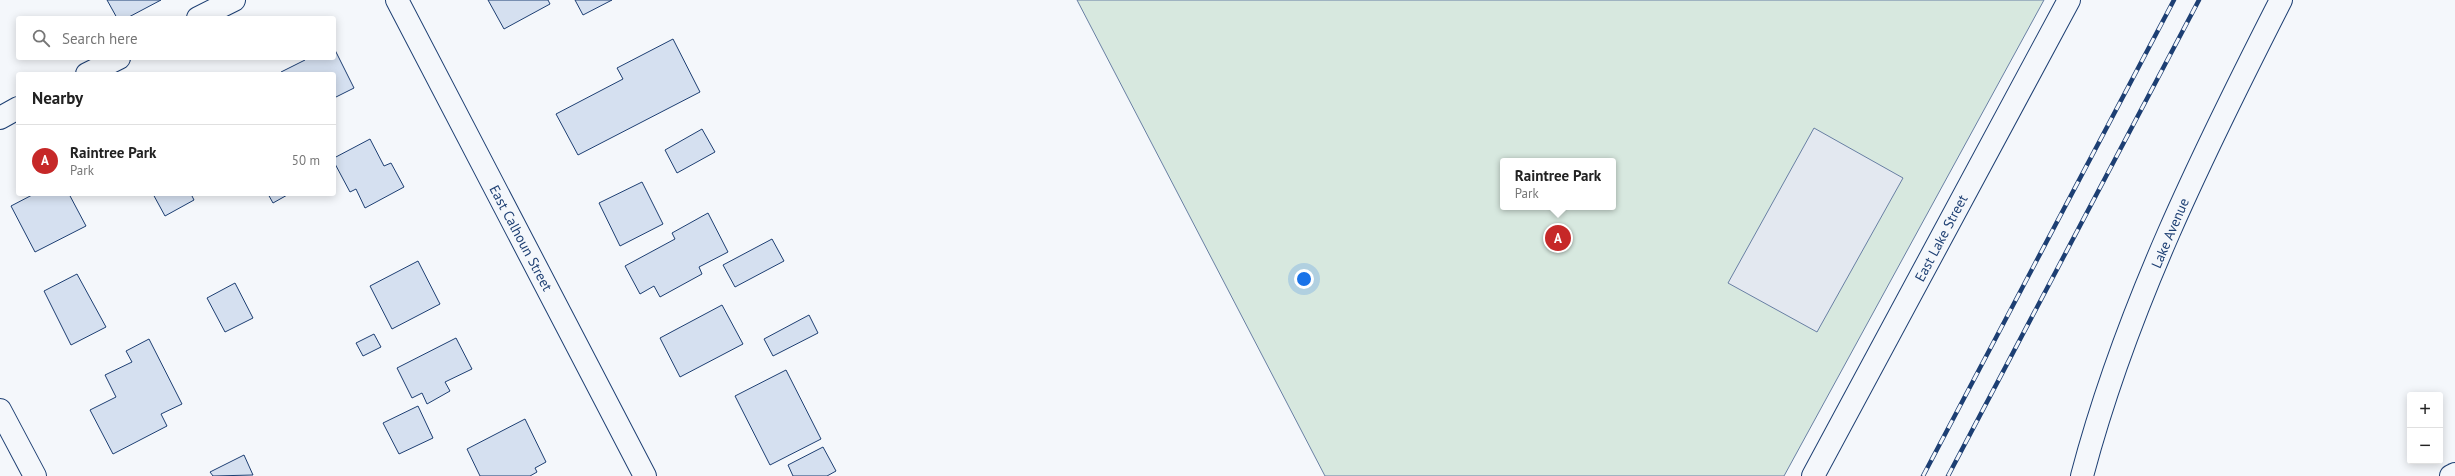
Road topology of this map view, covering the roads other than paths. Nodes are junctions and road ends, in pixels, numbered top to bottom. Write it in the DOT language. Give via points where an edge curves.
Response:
graph roads {
  1 [pos="234,0"];
  2 [pos="397,0"];
  3 [pos="2069,0"];
  4 [pos="2281,0"];
  5 [pos="202,16"];
  6 [pos="115,60"];
  7 [pos="91,72"];
  8 [pos="16,109"];
  9 [pos="0,118"];
  10 [pos="0,410"];
  11 [pos="2455,474"];
  12 [pos="35,476"];
  13 [pos="645,476"];
  14 [pos="1813,476"];
  15 [pos="2082,476"];
  16 [pos="2451,476"];
  1 -- 5 [label="street"];
  2 -- 13 [label="street, East Calhoun Street"];
  3 -- 14 [label="street, East Lake Street"];
  4 -- 15 [label="street, Lake Avenue" via="2211,138 2162,249 2096,422"];
  6 -- 7 [label="street"];
  8 -- 9 [label="street"];
  10 -- 12 [label="street"];
  11 -- 16 [label="street"];
}
